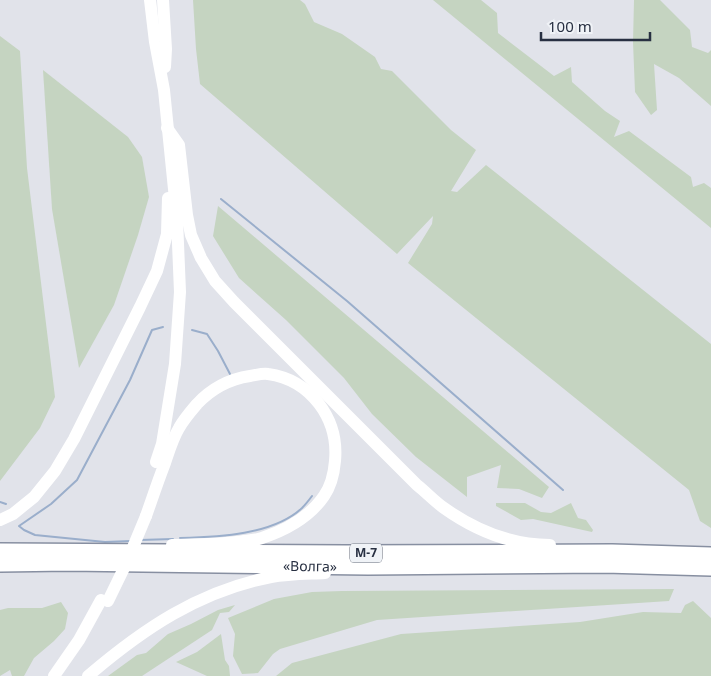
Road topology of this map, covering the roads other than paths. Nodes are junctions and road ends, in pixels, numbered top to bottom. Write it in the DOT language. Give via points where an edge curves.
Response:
graph roads {
  1 [pos="150,0"];
  2 [pos="163,0"];
  3 [pos="164,90"];
  4 [pos="167,128"];
  5 [pos="142,516"];
  6 [pos="0,520"];
  7 [pos="0,551"];
  8 [pos="120,551"];
  9 [pos="612,552"];
  10 [pos="711,554"];
  11 [pos="0,564"];
  12 [pos="368,567"];
  13 [pos="711,568"];
  14 [pos="105,601"];
  15 [pos="54,676"];
  16 [pos="62,676"];
  17 [pos="88,676"];
  1 -- 3 [label="main road"];
  2 -- 3 [label="main road"];
  3 -- 4 [label="main road"];
  4 -- 5 [label="main road" via="177,219 180,292 175,364 162,444"];
  4 -- 6 [label="main road" via="167,234 157,271 55,471 34,497"];
  4 -- 9 [label="main road" via="179,145 191,235 216,281 417,485 462,520 504,538 535,545 598,545"];
  5 -- 8 [label="main road" via="179,428 198,402 223,384 267,374 282,378 300,386 327,414 336,452 334,473 321,500 297,522 260,539 228,544 138,546"];
  5 -- 14 [label="main road" via="119,562"];
  7 -- 8 [label="highway, «Волга» / М-7"];
  8 -- 9 [label="highway, «Волга» / М-7"];
  9 -- 10 [label="highway, «Волга» / М-7"];
  11 -- 12 [label="highway, «Волга» / М-7"];
  12 -- 13 [label="highway, «Волга» / М-7" via="605,565"];
  12 -- 17 [label="main road" via="271,577 207,597 148,629"];
  14 -- 15 [label="main road"];
  14 -- 16 [label="main road" via="80,651"];
}
